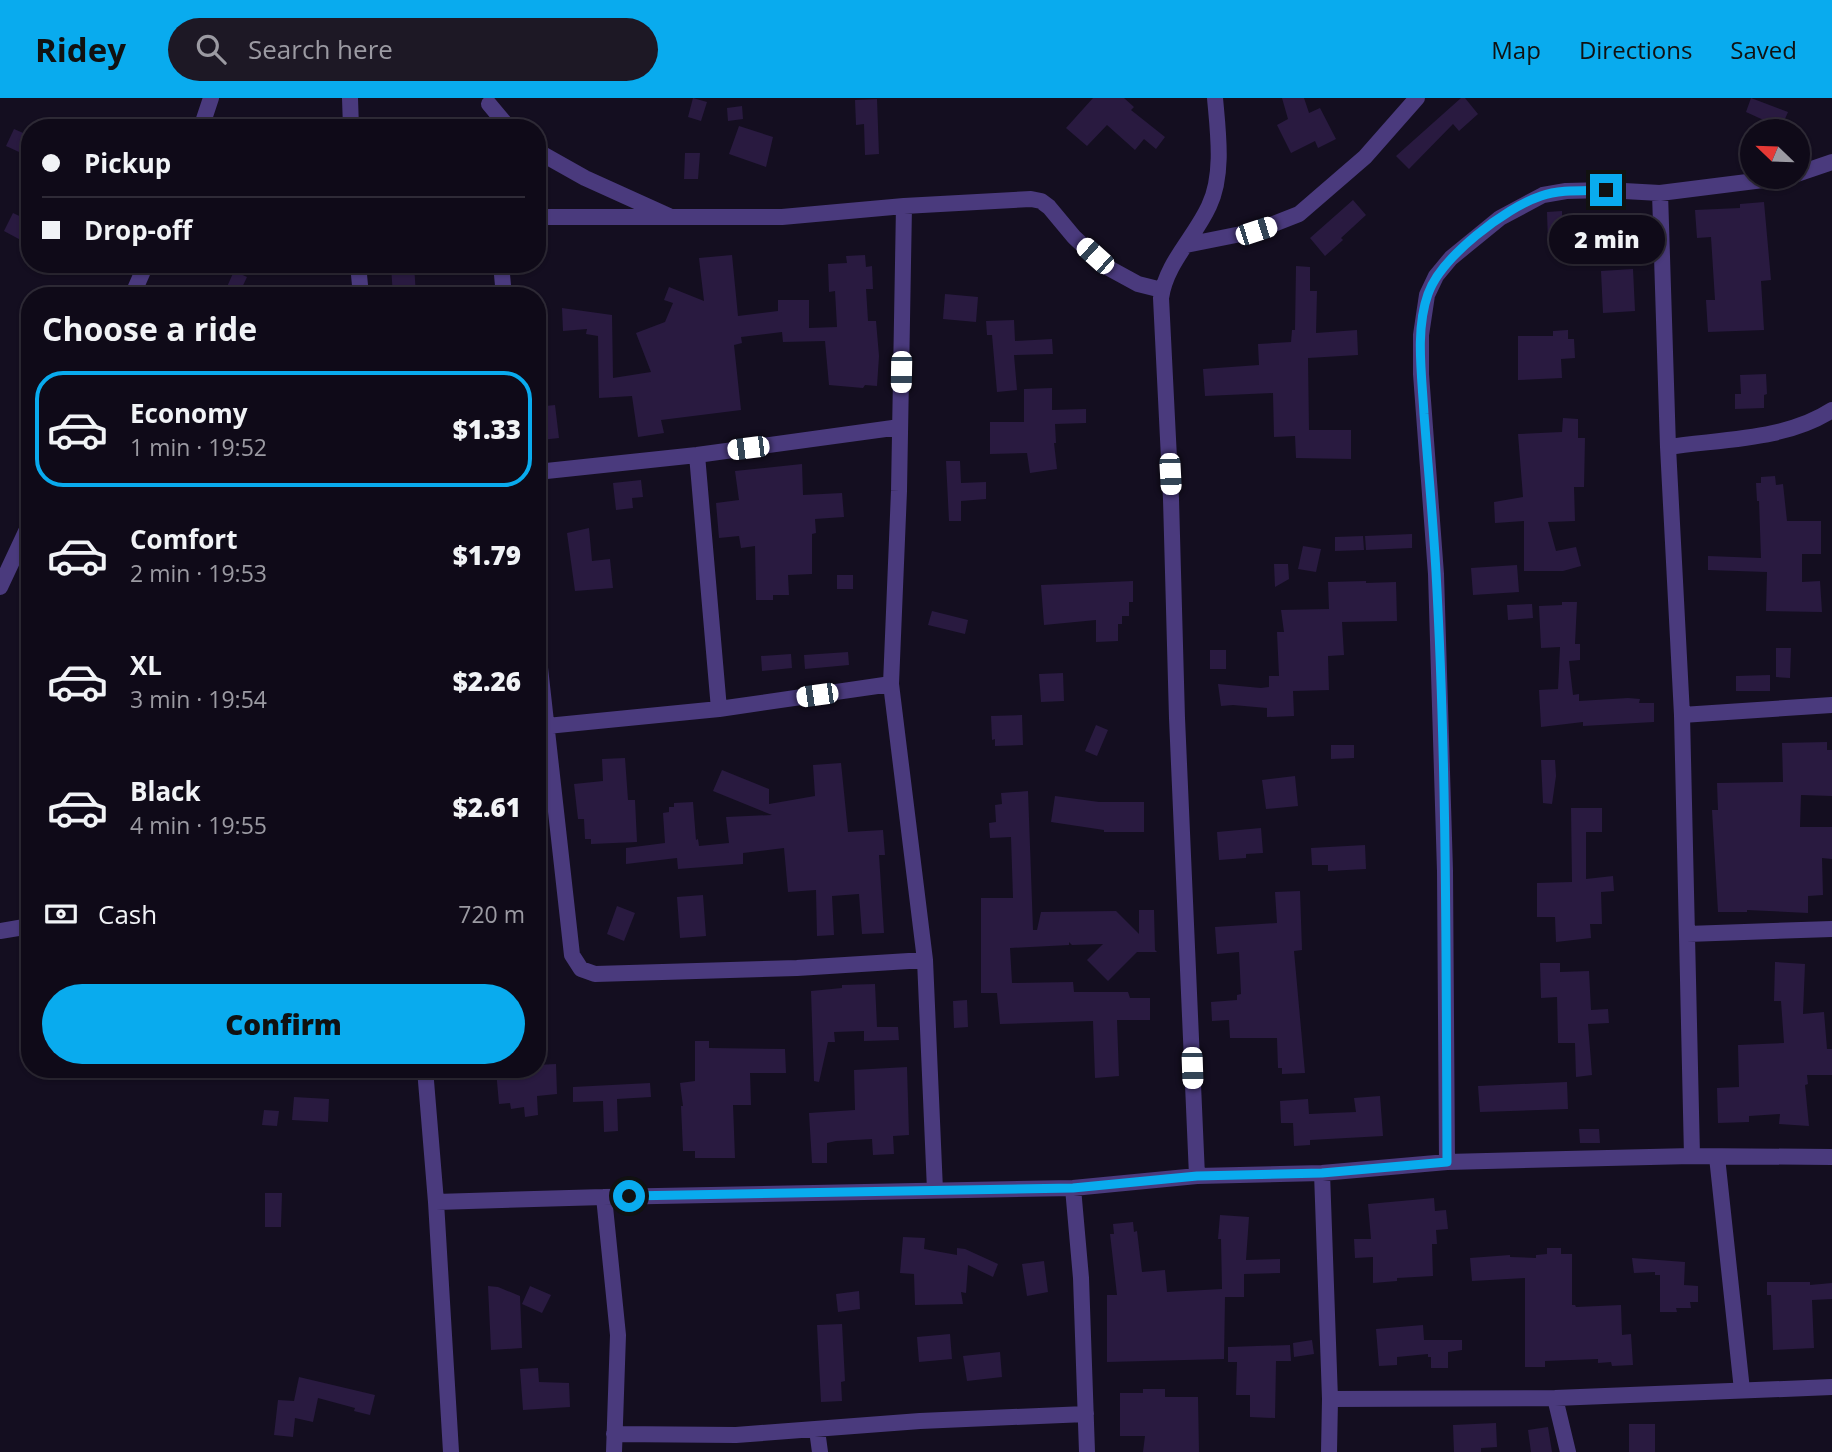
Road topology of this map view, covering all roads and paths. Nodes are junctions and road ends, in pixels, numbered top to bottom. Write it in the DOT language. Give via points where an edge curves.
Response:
graph roads {
  1 [pos="211,98"];
  2 [pos="350,98"];
  3 [pos="1215,98"];
  4 [pos="1417,98"];
  5 [pos="488,101"];
  6 [pos="204,119"];
  7 [pos="351,119"];
  8 [pos="489,119"];
  9 [pos="502,119"];
  10 [pos="546,156"];
  11 [pos="1832,162"];
  12 [pos="1810,170"];
  13 [pos="1740,183"];
  14 [pos="1660,193"];
  15 [pos="904,206"];
  16 [pos="546,217"];
  17 [pos="674,219"];
  18 [pos="1185,245"];
  19 [pos="1162,290"];
  20 [pos="1832,410"];
  21 [pos="900,428"];
  22 [pos="1668,447"];
  23 [pos="697,455"];
  24 [pos="546,471"];
  25 [pos="21,542"];
  26 [pos="0,587"];
  27 [pos="891,684"];
  28 [pos="1832,705"];
  29 [pos="719,709"];
  30 [pos="1682,715"];
  31 [pos="546,718"];
  32 [pos="547,726"];
  33 [pos="21,928"];
  34 [pos="1832,929"];
  35 [pos="0,931"];
  36 [pos="1687,934"];
  37 [pos="925,960"];
  38 [pos="426,1078"];
  39 [pos="1692,1156"];
  40 [pos="1717,1157"];
  41 [pos="1832,1157"];
  42 [pos="1447,1162"];
  43 [pos="1322,1173"];
  44 [pos="1197,1176"];
  45 [pos="1073,1188"];
  46 [pos="935,1190"];
  47 [pos="604,1197"];
  48 [pos="436,1202"];
  49 [pos="1832,1387"];
  50 [pos="1742,1390"];
  51 [pos="1555,1398"];
  52 [pos="1330,1399"];
  53 [pos="1086,1414"];
  54 [pos="817,1430"];
  55 [pos="614,1434"];
  56 [pos="451,1452"];
  57 [pos="614,1452"];
  58 [pos="820,1452"];
  59 [pos="1087,1452"];
  60 [pos="1329,1452"];
  61 [pos="1567,1452"];
  1 -- 6 [label="street"];
  2 -- 7 [label="street"];
  3 -- 18 [label="street" via="1217,181 1208,209"];
  4 -- 18 [label="street" via="1366,157 1299,214 1256,231"];
  5 -- 8 [label="street"];
  5 -- 9 [label="street"];
  10 -- 17 [label="street"];
  11 -- 12 [label="street"];
  13 -- 14 [label="street"];
  14 -- 22 [label="street"];
  14 -- 42 [label="street" via="1566,191 1534,199 1500,218 1451,258 1427,295 1421,335 1436,574"];
  15 -- 17 [label="street" via="782,217"];
  15 -- 19 [label="street" via="1041,201 1105,266 1138,284"];
  15 -- 21 [label="street"];
  16 -- 17 [label="street"];
  18 -- 19 [label="street"];
  19 -- 44 [label="street"];
  20 -- 22 [label="street" via="1779,431"];
  21 -- 23 [label="street"];
  21 -- 27 [label="street"];
  22 -- 30 [label="street"];
  23 -- 24 [label="street"];
  23 -- 29 [label="street"];
  25 -- 26 [label="street"];
  27 -- 29 [label="street"];
  27 -- 37 [label="street"];
  28 -- 30 [label="street"];
  29 -- 32 [label="street"];
  30 -- 36 [label="street"];
  31 -- 32 [label="street"];
  32 -- 37 [label="street" via="572,954 585,972"];
  33 -- 35 [label="street"];
  34 -- 36 [label="street"];
  36 -- 39 [label="street"];
  37 -- 46 [label="street"];
  38 -- 48 [label="street"];
  39 -- 40 [label="street"];
  39 -- 42 [label="street"];
  40 -- 41 [label="street"];
  40 -- 50 [label="street"];
  42 -- 43 [label="street"];
  43 -- 44 [label="street"];
  43 -- 52 [label="street"];
  44 -- 45 [label="street"];
  45 -- 46 [label="street"];
  45 -- 53 [label="street"];
  46 -- 47 [label="street"];
  47 -- 48 [label="street"];
  47 -- 55 [label="street" via="618,1335"];
  48 -- 56 [label="street"];
  49 -- 50 [label="street"];
  50 -- 51 [label="street"];
  51 -- 52 [label="street"];
  51 -- 61 [label="street"];
  52 -- 60 [label="street"];
  53 -- 54 [label="street"];
  53 -- 59 [label="street"];
  54 -- 55 [label="street"];
  54 -- 58 [label="street"];
  55 -- 57 [label="street"];
}
